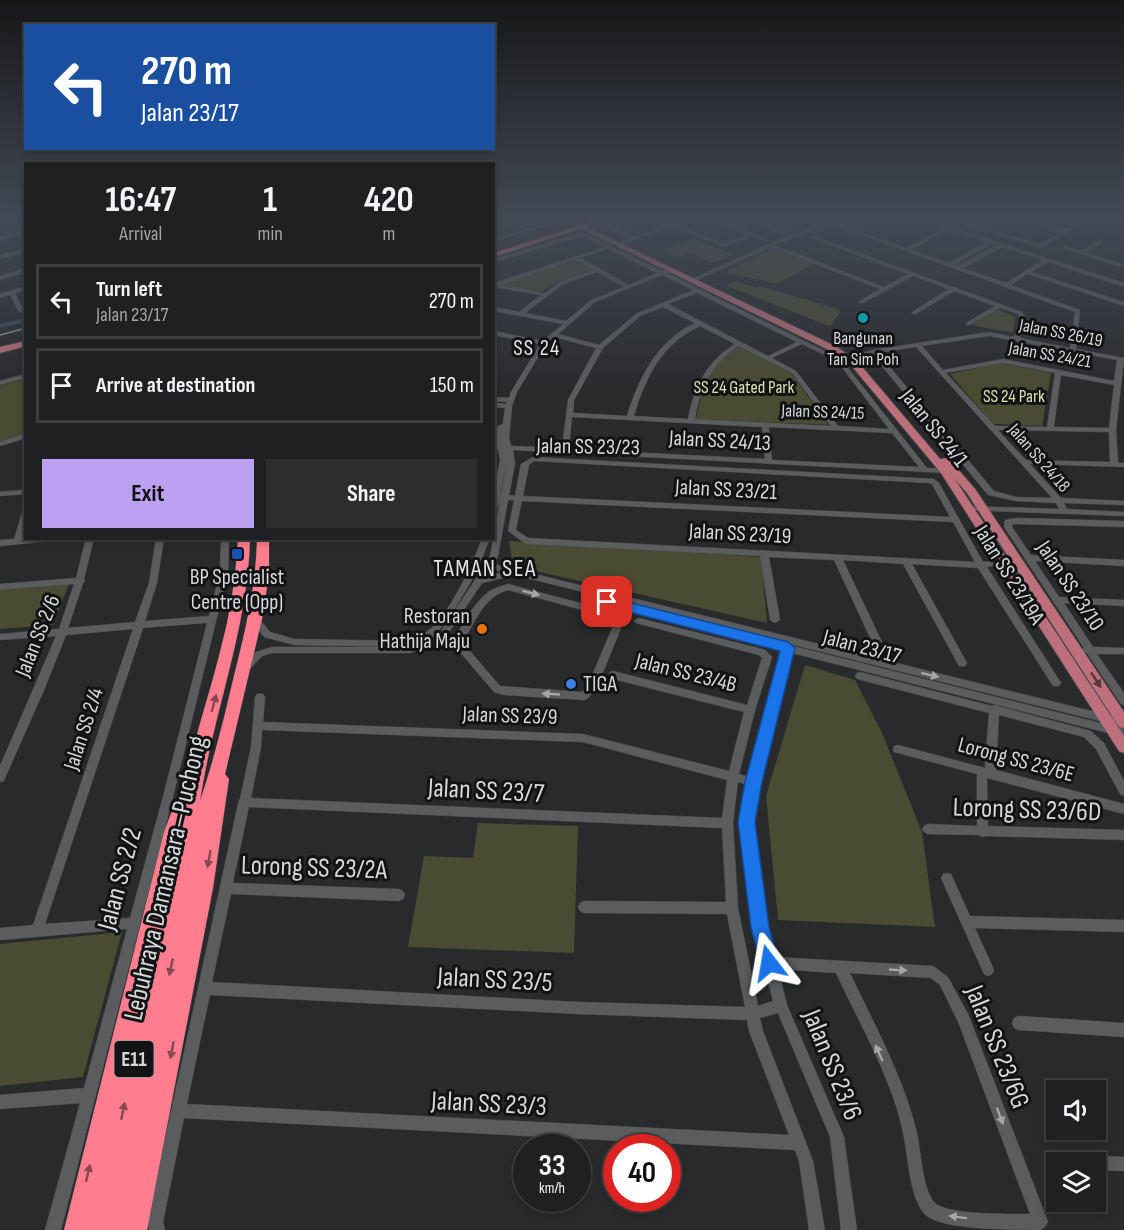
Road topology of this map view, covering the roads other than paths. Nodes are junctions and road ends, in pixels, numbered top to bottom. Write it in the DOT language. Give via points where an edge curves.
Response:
graph roads {
  1 [pos="523,275"];
  2 [pos="583,275"];
  3 [pos="607,275"];
  4 [pos="658,275"];
  5 [pos="664,275"];
  6 [pos="683,275"];
  7 [pos="685,275"];
  8 [pos="700,275"];
  9 [pos="850,275"];
  10 [pos="909,275"];
  11 [pos="916,275"];
  12 [pos="979,275"];
  13 [pos="1022,275"];
  14 [pos="1038,275"];
  15 [pos="1096,275"];
  16 [pos="1101,277"];
  17 [pos="692,279"];
  18 [pos="495,285"];
  19 [pos="495,285"];
  20 [pos="1006,285"];
  21 [pos="1124,285"];
  22 [pos="629,287"];
  23 [pos="24,289"];
  24 [pos="885,289"];
  25 [pos="954,290"];
  26 [pos="696,291"];
  27 [pos="12,292"];
  28 [pos="544,294"];
  29 [pos="0,296"];
  30 [pos="861,302"];
  31 [pos="663,304"];
  32 [pos="1124,304"];
  33 [pos="999,306"];
  34 [pos="495,309"];
  35 [pos="24,310"];
  36 [pos="914,313"];
  37 [pos="520,314"];
  38 [pos="568,323"];
  39 [pos="701,323"];
  40 [pos="968,324"];
  41 [pos="495,333"];
  42 [pos="553,335"];
  43 [pos="495,338"];
  44 [pos="1017,339"];
  45 [pos="801,342"];
  46 [pos="740,343"];
  47 [pos="24,344"];
  48 [pos="543,345"];
  49 [pos="917,345"];
  50 [pos="600,347"];
  51 [pos="0,350"];
  52 [pos="1073,350"];
  53 [pos="873,352"];
  54 [pos="856,355"];
  55 [pos="768,358"];
  56 [pos="1122,360"];
  57 [pos="942,372"];
  58 [pos="1058,372"];
  59 [pos="24,377"];
  60 [pos="0,383"];
  61 [pos="1118,384"];
  62 [pos="495,399"];
  63 [pos="495,405"];
  64 [pos="510,406"];
  65 [pos="570,415"];
  66 [pos="630,418"];
  67 [pos="691,421"];
  68 [pos="765,425"];
  69 [pos="836,428"];
  70 [pos="992,428"];
  71 [pos="1050,428"];
  72 [pos="1112,430"];
  73 [pos="894,431"];
  74 [pos="24,437"];
  75 [pos="499,438"];
  76 [pos="0,444"];
  77 [pos="522,448"];
  78 [pos="503,449"];
  79 [pos="565,450"];
  80 [pos="769,462"];
  81 [pos="1024,462"];
  82 [pos="1114,465"];
  83 [pos="1124,465"];
  84 [pos="925,470"];
  85 [pos="945,471"];
  86 [pos="935,483"];
  87 [pos="24,492"];
  88 [pos="0,494"];
  89 [pos="519,498"];
  90 [pos="498,500"];
  91 [pos="1058,500"];
  92 [pos="1124,503"];
  93 [pos="968,508"];
  94 [pos="983,509"];
  95 [pos="1065,512"];
  96 [pos="1124,514"];
  97 [pos="24,519"];
  98 [pos="954,520"];
  99 [pos="1124,524"];
  100 [pos="37,540"];
  101 [pos="90,540"];
  102 [pos="160,540"];
  103 [pos="225,540"];
  104 [pos="244,540"];
  105 [pos="263,540"];
  106 [pos="486,540"];
  107 [pos="17,542"];
  108 [pos="0,543"];
  109 [pos="764,554"];
  110 [pos="494,556"];
  111 [pos="837,557"];
  112 [pos="1028,558"];
  113 [pos="906,561"];
  114 [pos="1003,562"];
  115 [pos="1124,563"];
  116 [pos="981,565"];
  117 [pos="482,567"];
  118 [pos="505,573"];
  119 [pos="479,581"];
  120 [pos="81,582"];
  121 [pos="0,586"];
  122 [pos="1056,600"];
  123 [pos="1124,603"];
  124 [pos="626,604"];
  125 [pos="621,617"];
  126 [pos="212,619"];
  127 [pos="255,619"];
  128 [pos="775,620"];
  129 [pos="639,621"];
  130 [pos="138,626"];
  131 [pos="62,632"];
  132 [pos="0,637"];
  133 [pos="877,642"];
  134 [pos="789,643"];
  135 [pos="1082,650"];
  136 [pos="1124,651"];
  137 [pos="962,663"];
  138 [pos="242,672"];
  139 [pos="613,675"];
  140 [pos="860,676"];
  141 [pos="1056,683"];
  142 [pos="260,697"];
  143 [pos="1124,701"];
  144 [pos="994,709"];
  145 [pos="750,710"];
  146 [pos="259,726"];
  147 [pos="1119,726"];
  148 [pos="1124,747"];
  149 [pos="898,749"];
  150 [pos="222,759"];
  151 [pos="198,760"];
  152 [pos="986,772"];
  153 [pos="734,777"];
  154 [pos="0,778"];
  155 [pos="753,782"];
  156 [pos="1124,791"];
  157 [pos="243,802"];
  158 [pos="1124,809"];
  159 [pos="727,823"];
  160 [pos="928,829"];
  161 [pos="983,832"];
  162 [pos="1124,835"];
  163 [pos="947,878"];
  164 [pos="226,888"];
  165 [pos="180,889"];
  166 [pos="399,895"];
  167 [pos="584,908"];
  168 [pos="732,909"];
  169 [pos="967,922"];
  170 [pos="134,923"];
  171 [pos="1124,926"];
  172 [pos="38,931"];
  173 [pos="0,934"];
  174 [pos="769,963"];
  175 [pos="840,967"];
  176 [pos="988,970"];
  177 [pos="204,988"];
  178 [pos="782,1005"];
  179 [pos="753,1014"];
  180 [pos="1019,1023"];
  181 [pos="1124,1030"];
  182 [pos="89,1095"];
  183 [pos="0,1101"];
  184 [pos="178,1111"];
  185 [pos="798,1143"];
  186 [pos="1106,1163"];
  187 [pos="1124,1164"];
  188 [pos="52,1230"];
  189 [pos="75,1230"];
  190 [pos="97,1230"];
  191 [pos="116,1230"];
  192 [pos="136,1230"];
  193 [pos="157,1230"];
  194 [pos="817,1230"];
  195 [pos="849,1230"];
  1 -- 18 [label="street"];
  2 -- 28 [label="street"];
  3 -- 22 [label="street"];
  4 -- 22 [label="street"];
  5 -- 26 [label="street, Jalan SS 24/1"];
  6 -- 17 [label="main road, Jalan SS 24/1"];
  7 -- 17 [label="main road, Jalan SS 24/1"];
  8 -- 17 [label="street"];
  9 -- 24 [label="street"];
  10 -- 24 [label="street"];
  11 -- 25 [label="street"];
  12 -- 20 [label="street"];
  13 -- 20 [label="street"];
  14 -- 32 [label="street"];
  15 -- 16 [label="street"];
  16 -- 21 [label="street"];
  17 -- 54 [label="main road, Jalan SS 24/1"];
  17 -- 85 [label="main road, Jalan SS 24/1" via="846,356"];
  19 -- 28 [label="street"];
  20 -- 52 [label="street" via="1078,311"];
  22 -- 38 [label="street" via="593,302"];
  23 -- 27 [label="street"];
  24 -- 30 [label="street"];
  25 -- 33 [label="street"];
  25 -- 36 [label="street"];
  26 -- 31 [label="street"];
  26 -- 45 [label="street, Jalan SS 24/1"];
  27 -- 29 [label="street"];
  27 -- 35 [label="street"];
  28 -- 37 [label="street"];
  31 -- 39 [label="street"];
  31 -- 50 [label="street" via="638,315"];
  33 -- 40 [label="street"];
  33 -- 44 [label="street" via="1020,313 1023,318"];
  34 -- 37 [label="street"];
  37 -- 38 [label="street"];
  38 -- 42 [label="street"];
  39 -- 46 [label="street"];
  39 -- 66 [label="street" via="680,333 653,361"];
  41 -- 48 [label="street"];
  42 -- 48 [label="street"];
  42 -- 50 [label="street"];
  43 -- 48 [label="street"];
  44 -- 49 [label="street, Jalan SS 26/19" via="992,334"];
  44 -- 52 [label="street, Jalan SS 26/19"];
  45 -- 55 [label="street"];
  45 -- 73 [label="street, Jalan SS 24/1" via="839,360"];
  46 -- 55 [label="street"];
  46 -- 67 [label="street" via="706,373 694,399"];
  47 -- 51 [label="main road"];
  48 -- 64 [label="street"];
  49 -- 53 [label="street, Jalan SS 26/19"];
  49 -- 57 [label="street, Jalan SS 24/18"];
  50 -- 65 [label="street" via="572,400"];
  52 -- 56 [label="street, Jalan SS 26/19"];
  53 -- 54 [label="street, Jalan SS 26/19"];
  53 -- 91 [label="street, Jalan SS 24/1" via="991,493 1016,500"];
  54 -- 94 [label="main road, Jalan SS 24/1"];
  55 -- 69 [label="street" via="794,372"];
  56 -- 61 [label="street"];
  57 -- 58 [label="street, Jalan SS 24/21" via="999,361"];
  57 -- 70 [label="street, Jalan SS 24/18"];
  58 -- 61 [label="street, Jalan SS 24/21"];
  58 -- 71 [label="street"];
  59 -- 60 [label="street"];
  61 -- 72 [label="street"];
  62 -- 64 [label="street"];
  63 -- 64 [label="street"];
  64 -- 75 [label="street"];
  65 -- 66 [label="street, Jalan SS 24/15"];
  65 -- 79 [label="street"];
  66 -- 67 [label="street, Jalan SS 24/15"];
  67 -- 68 [label="street, Jalan SS 24/15"];
  68 -- 69 [label="street, Jalan SS 24/15"];
  68 -- 80 [label="street"];
  69 -- 73 [label="street, Jalan SS 24/15"];
  70 -- 71 [label="street"];
  70 -- 81 [label="street, Jalan SS 24/18"];
  71 -- 72 [label="street"];
  72 -- 82 [label="street"];
  73 -- 84 [label="street, Jalan SS 24/1"];
  74 -- 76 [label="street"];
  75 -- 77 [label="street"];
  75 -- 78 [label="street"];
  77 -- 78 [label="street"];
  77 -- 79 [label="street, Jalan SS 24/13"];
  78 -- 90 [label="street"];
  78 -- 90 [label="street"];
  79 -- 80 [label="street, Jalan SS 24/13"];
  80 -- 84 [label="street, Jalan SS 24/13"];
  81 -- 82 [label="street"];
  81 -- 91 [label="street, Jalan SS 24/18"];
  82 -- 83 [label="street"];
  84 -- 85 [label="street, Jalan SS 24/13"];
  85 -- 93 [label="main road, Jalan SS 24/1"];
  86 -- 89 [label="street, Jalan SS 23/23" via="533,459 525,464"];
  86 -- 98 [label="street, Jalan SS 23/19A"];
  87 -- 88 [label="street"];
  89 -- 90 [label="street, Jalan SS 23/21"];
  89 -- 98 [label="street, Jalan SS 23/21"];
  89 -- 109 [label="street, Jalan SS 23/19" via="512,531 526,541"];
  90 -- 110 [label="street"];
  91 -- 92 [label="street, Jalan SS 24/1"];
  91 -- 95 [label="street, Jalan SS 24/18"];
  93 -- 94 [label="street"];
  93 -- 114 [label="main road, Jalan SS 24/1"];
  94 -- 95 [label="street"];
  94 -- 135 [label="main road, Jalan SS 24/1"];
  95 -- 96 [label="street"];
  97 -- 107 [label="street"];
  98 -- 116 [label="street, Jalan SS 23/19A"];
  99 -- 112 [label="street, Jalan SS 23/10" via="1008,522"];
  100 -- 107 [label="street"];
  101 -- 120 [label="street, Jalan SS 2/6"];
  102 -- 130 [label="street, Jalan SS 2/4" via="153,583"];
  103 -- 126 [label="street, Jalan SS 2/2" via="224,572"];
  151 -- 104 [label="highway, Lebuhraya Damansara–Puchong / E11, one-way" via="230,642"];
  105 -- 127 [label="highway, Lebuhraya Damansara–Puchong / E11" via="263,574"];
  106 -- 117 [label="street"];
  107 -- 108 [label="street"];
  109 -- 111 [label="street, Jalan SS 23/19"];
  109 -- 128 [label="street"];
  110 -- 117 [label="street"];
  110 -- 118 [label="street"];
  111 -- 113 [label="street, Jalan SS 23/19"];
  111 -- 133 [label="street"];
  112 -- 115 [label="street"];
  112 -- 122 [label="street, Jalan SS 23/10"];
  113 -- 116 [label="street, Jalan SS 23/19"];
  113 -- 137 [label="street"];
  114 -- 116 [label="street, Jalan SS 23/19"];
  114 -- 147 [label="main road, Jalan SS 24/1"];
  116 -- 141 [label="street, Jalan SS 23/19A"];
  117 -- 118 [label="street, Jalan 23/17"];
  117 -- 119 [label="street"];
  117 -- 127 [label="street" via="435,630 407,644 286,640 267,635"];
  118 -- 119 [label="street"];
  118 -- 124 [label="street, Jalan 23/17"];
  119 -- 138 [label="street" via="444,633 428,643 407,651 272,650 259,654"];
  120 -- 121 [label="street"];
  120 -- 131 [label="street, Jalan SS 2/6"];
  122 -- 123 [label="street"];
  122 -- 135 [label="street, Jalan SS 23/10"];
  124 -- 125 [label="street"];
  124 -- 134 [label="street, Jalan 23/17"];
  125 -- 125 [label="street, one-way" via="592,687 584,696 497,689 459,645 487,597 498,588 508,587"];
  126 -- 130 [label="street"];
  126 -- 170 [label="street, Jalan SS 2/2"];
  127 -- 138 [label="highway, Lebuhraya Damansara–Puchong / E11"];
  129 -- 145 [label="street" via="765,654"];
  130 -- 131 [label="street"];
  130 -- 172 [label="street, Jalan SS 2/4"];
  131 -- 132 [label="street"];
  131 -- 154 [label="street, Jalan SS 2/6"];
  134 -- 147 [label="street, Jalan 23/17"];
  134 -- 155 [label="street, Jalan SS 23/6"];
  135 -- 136 [label="street"];
  135 -- 143 [label="street, Jalan SS 23/10"];
  135 -- 147 [label="main road, Jalan SS 24/1, one-way"];
  138 -- 150 [label="highway, Lebuhraya Damansara–Puchong / E11"];
  139 -- 145 [label="street, Jalan SS 23/4B"];
  140 -- 144 [label="street"];
  142 -- 146 [label="street"];
  144 -- 152 [label="street"];
  144 -- 156 [label="street" via="1087,735 1100,746"];
  145 -- 153 [label="street"];
  146 -- 153 [label="street, Jalan SS 23/9" via="583,738"];
  146 -- 157 [label="street"];
  147 -- 148 [label="main road, Jalan SS 24/1"];
  149 -- 152 [label="street, Lorong SS 23/6E"];
  150 -- 165 [label="highway, Lebuhraya Damansara–Puchong / E11"];
  150 -- 192 [label="highway, one-way" via="204,888"];
  151 -- 165 [label="highway, Lebuhraya Damansara–Puchong / E11"];
  189 -- 151 [label="highway, one-way" via="172,832"];
  152 -- 158 [label="street, Lorong SS 23/6E"];
  152 -- 161 [label="street"];
  153 -- 155 [label="street, Jalan SS 23/9"];
  153 -- 159 [label="street"];
  155 -- 174 [label="street, Jalan SS 23/6" via="747,822 760,927"];
  157 -- 159 [label="street, Jalan SS 23/7"];
  157 -- 164 [label="street"];
  159 -- 168 [label="street"];
  160 -- 161 [label="street, Lorong SS 23/6D"];
  161 -- 162 [label="street, Lorong SS 23/6D"];
  163 -- 169 [label="street"];
  164 -- 166 [label="street, Lorong SS 23/2A"];
  164 -- 177 [label="street"];
  190 -- 165 [label="highway, Lebuhraya Damansara–Puchong / E11, one-way"];
  165 -- 191 [label="highway, Lebuhraya Damansara–Puchong / E11, one-way"];
  167 -- 168 [label="street"];
  168 -- 179 [label="street"];
  169 -- 171 [label="street"];
  169 -- 176 [label="street"];
  170 -- 172 [label="street"];
  170 -- 182 [label="street, Jalan SS 2/2"];
  172 -- 173 [label="street"];
  174 -- 175 [label="street, Jalan SS 23/6G"];
  174 -- 178 [label="street, Jalan SS 23/6"];
  175 -- 175 [label="street, Jalan SS 23/6G, one-way" via="933,972 944,981 964,1021 1040,1222 994,1221 939,1214 930,1209 921,1190 909,1127 895,1089"];
  177 -- 179 [label="street, Jalan SS 23/5"];
  177 -- 184 [label="street"];
  178 -- 179 [label="street, Jalan SS 23/5"];
  178 -- 195 [label="street, Jalan SS 23/6" via="837,1137"];
  179 -- 185 [label="street"];
  180 -- 181 [label="street"];
  182 -- 183 [label="street"];
  182 -- 188 [label="street, Jalan SS 2/2"];
  184 -- 185 [label="street, Jalan SS 23/3"];
  184 -- 193 [label="street" via="155,1222"];
  185 -- 194 [label="street" via="806,1161"];
  186 -- 187 [label="street"];
}
